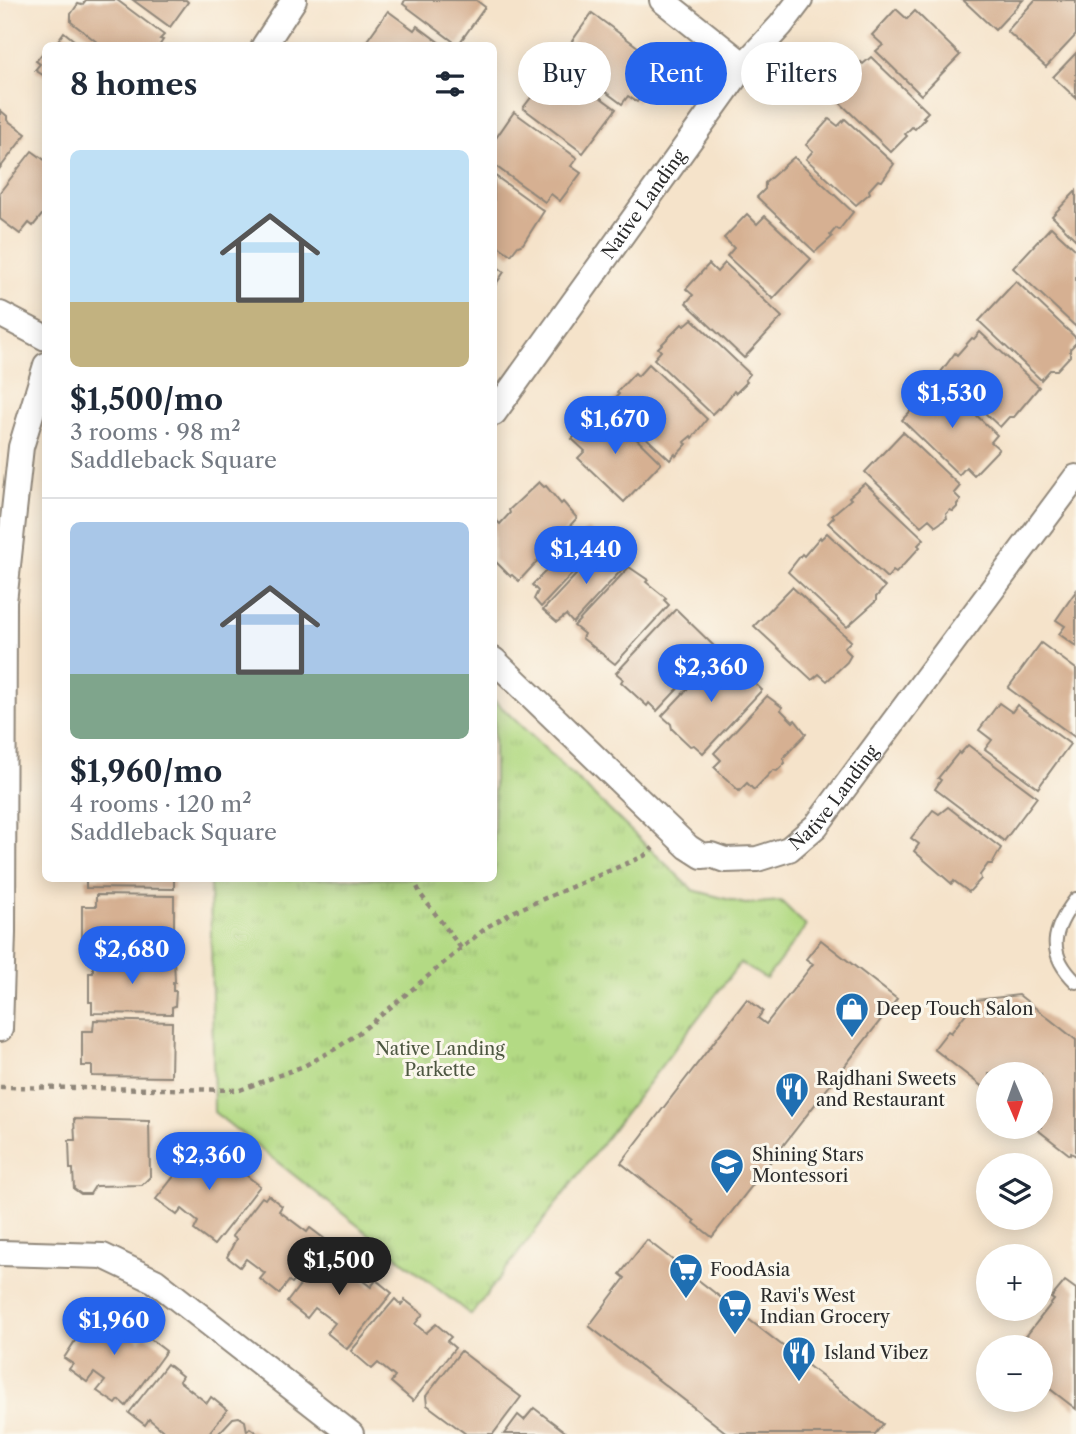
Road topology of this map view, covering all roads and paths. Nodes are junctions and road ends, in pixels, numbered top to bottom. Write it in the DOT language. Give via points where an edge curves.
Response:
graph roads {
  1 [pos="294,0"];
  2 [pos="662,0"];
  3 [pos="800,0"];
  4 [pos="267,42"];
  5 [pos="765,42"];
  6 [pos="741,63"];
  7 [pos="741,69"];
  8 [pos="0,314"];
  9 [pos="42,336"];
  10 [pos="42,378"];
  11 [pos="497,409"];
  12 [pos="1076,477"];
  13 [pos="497,663"];
  14 [pos="672,832"];
  15 [pos="415,882"];
  16 [pos="1076,899"];
  17 [pos="1,933"];
  18 [pos="461,948"];
  19 [pos="1076,982"];
  20 [pos="0,1029"];
  21 [pos="0,1087"];
  22 [pos="0,1253"];
  23 [pos="352,1434"];
  1 -- 4 [label="street"];
  2 -- 6 [label="street"];
  3 -- 5 [label="street, Native Landing"];
  7 -- 11 [label="street, Native Landing"];
  8 -- 9 [label="street"];
  10 -- 17 [label="street" via="21,447 4,602"];
  12 -- 14 [label="street, Native Landing" via="816,826 789,849 757,859 702,856"];
  13 -- 14 [label="street, Native Landing"];
  14 -- 18 [label="path" via="643,856 516,911"];
  15 -- 18 [label="path"];
  16 -- 19 [label="lane" via="1062,918 1055,946 1061,968"];
  17 -- 20 [label="street"];
  18 -- 21 [label="path" via="337,1048 240,1090"];
  22 -- 23 [label="street" via="103,1256 155,1281"];
}
